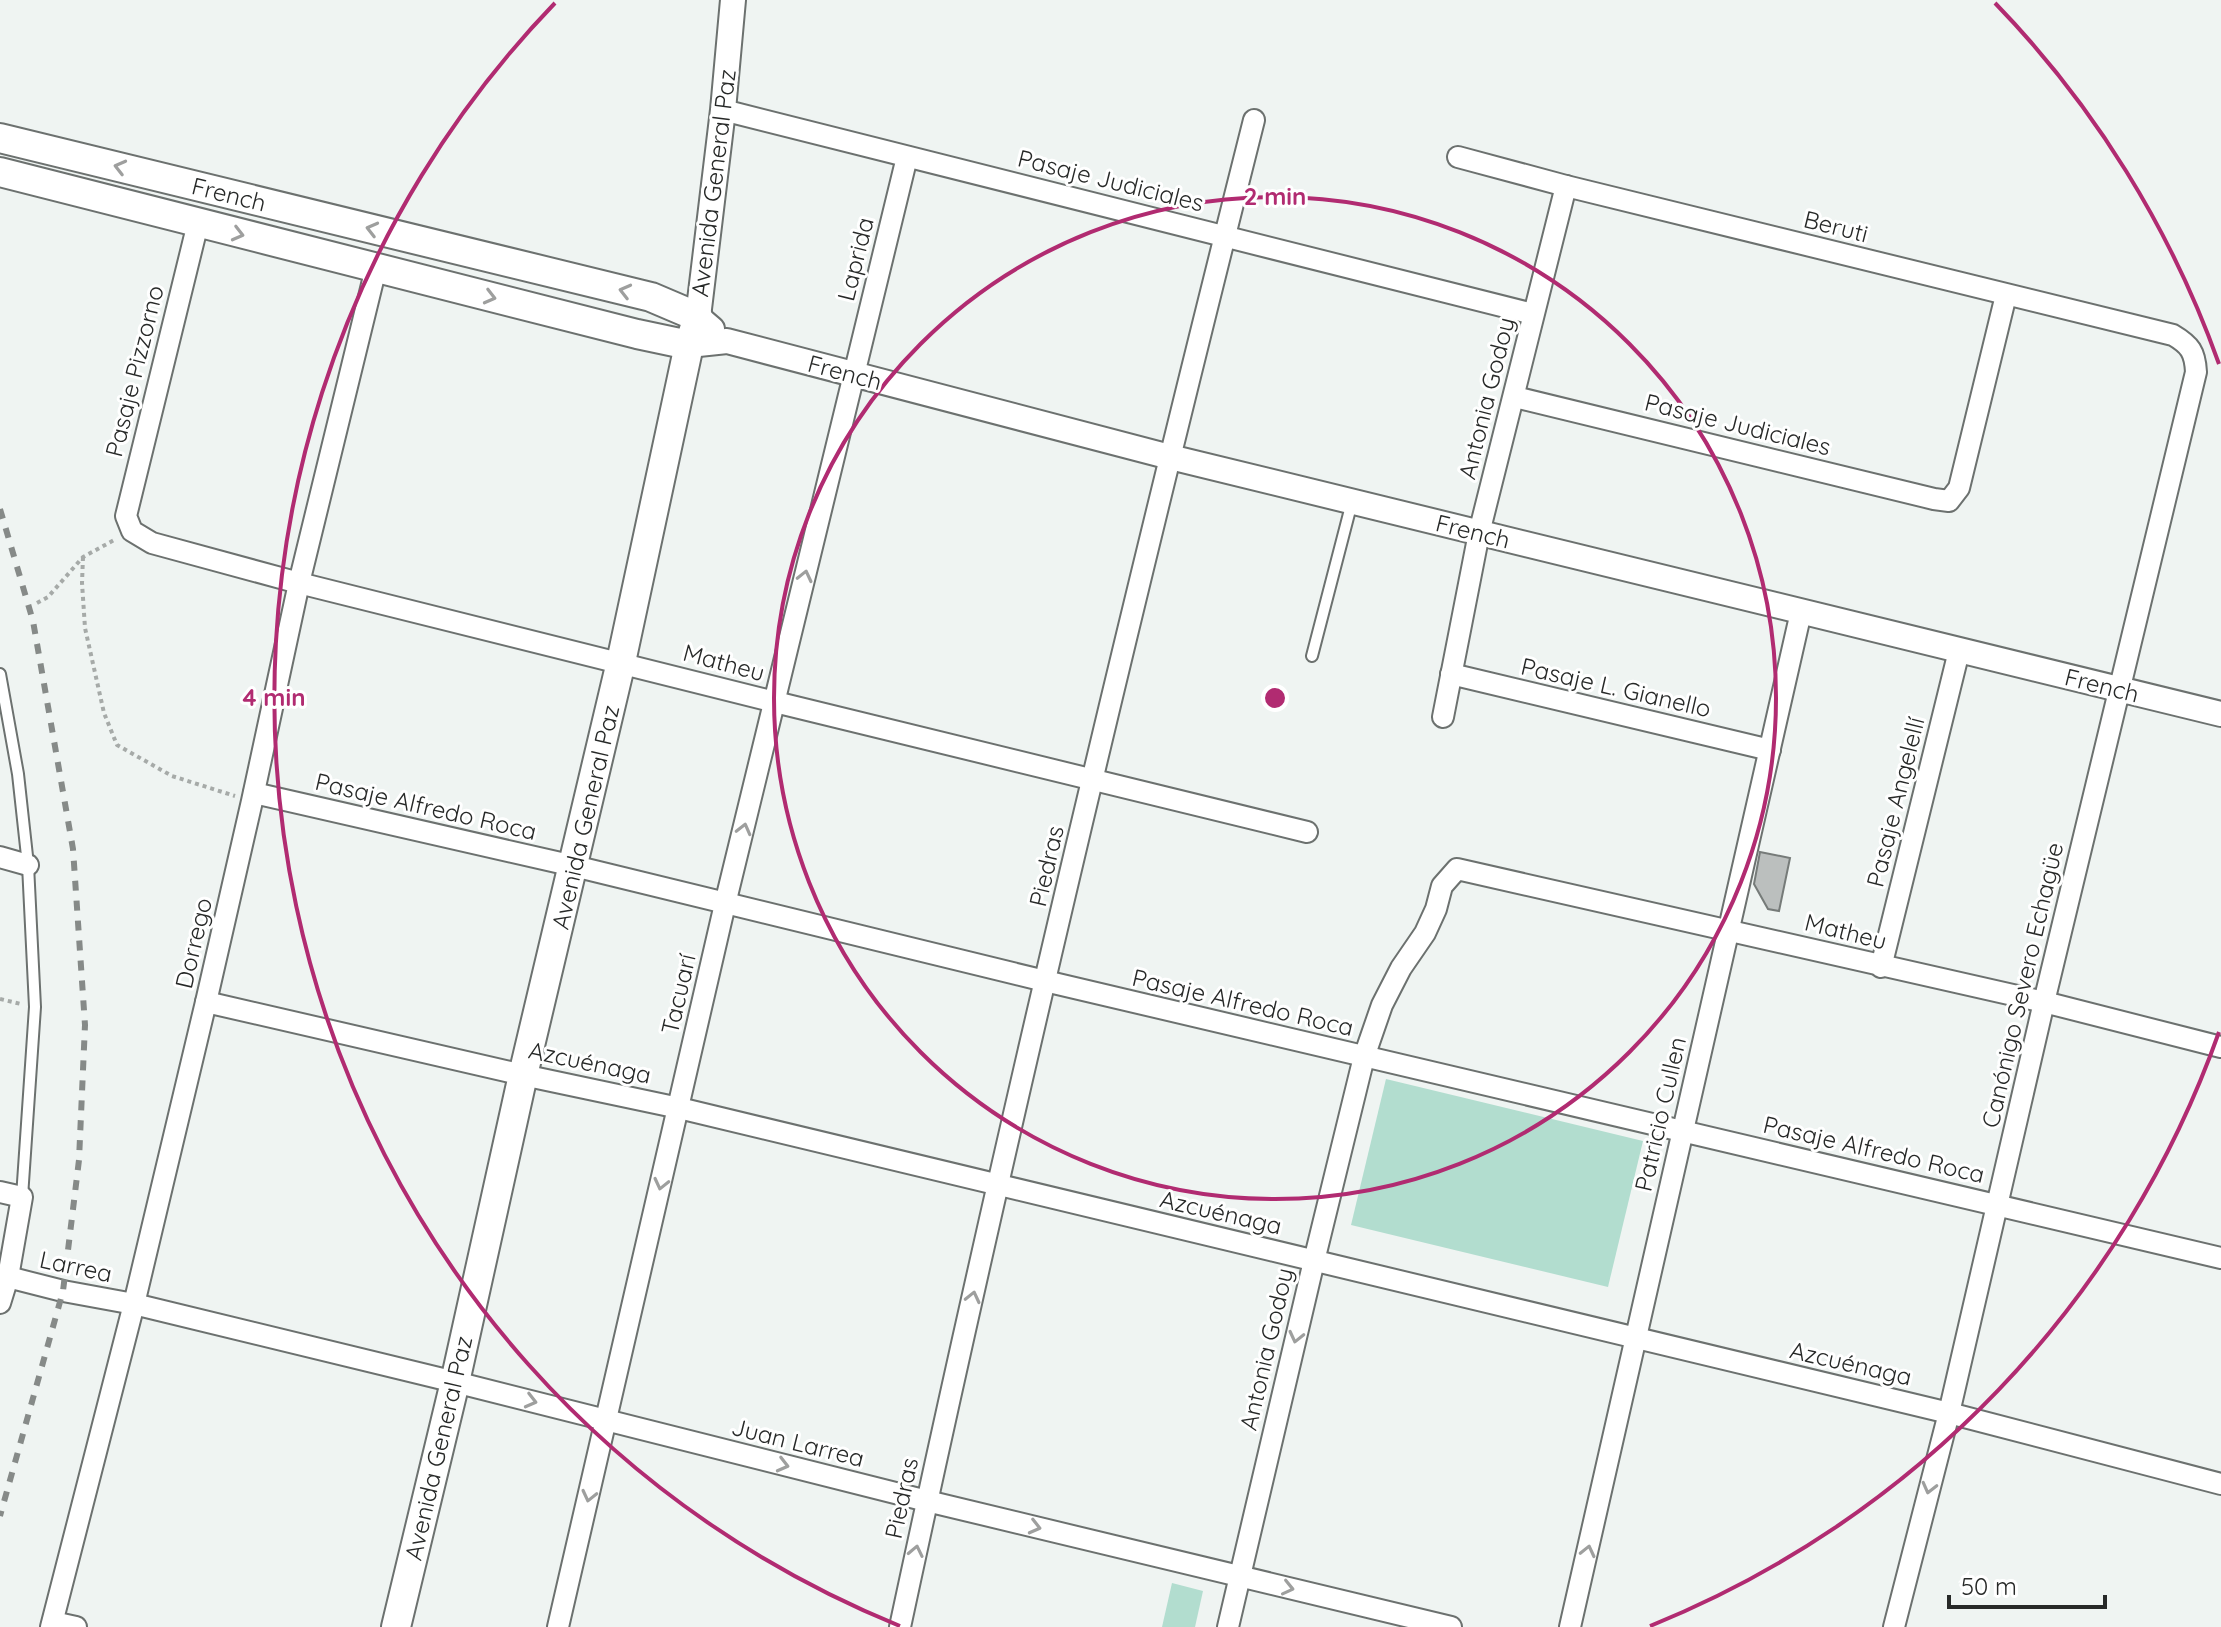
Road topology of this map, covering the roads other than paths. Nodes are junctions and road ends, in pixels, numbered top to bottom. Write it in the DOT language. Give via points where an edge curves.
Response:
graph roads {
  1 [pos="733,0"];
  2 [pos="723,110"];
  3 [pos="1254,120"];
  4 [pos="0,138"];
  5 [pos="907,157"];
  6 [pos="1458,157"];
  7 [pos="0,172"];
  8 [pos="1566,186"];
  9 [pos="198,223"];
  10 [pos="1225,235"];
  11 [pos="376,268"];
  12 [pos="2006,295"];
  13 [pos="1533,314"];
  14 [pos="698,317"];
  15 [pos="727,341"];
  16 [pos="689,345"];
  17 [pos="2195,354"];
  18 [pos="854,374"];
  19 [pos="1515,397"];
  20 [pos="1170,457"];
  21 [pos="1352,502"];
  22 [pos="132,531"];
  23 [pos="1479,533"];
  24 [pos="299,583"];
  25 [pos="1801,612"];
  26 [pos="1959,651"];
  27 [pos="1312,656"];
  28 [pos="621,662"];
  29 [pos="0,674"];
  30 [pos="1451,674"];
  31 [pos="2119,689"];
  32 [pos="775,702"];
  33 [pos="2221,714"];
  34 [pos="1443,717"];
  35 [pos="1770,750"];
  36 [pos="1094,780"];
  37 [pos="253,797"];
  38 [pos="1307,832"];
  39 [pos="0,857"];
  40 [pos="28,865"];
  41 [pos="574,866"];
  42 [pos="1457,869"];
  43 [pos="725,904"];
  44 [pos="1728,929"];
  45 [pos="1881,967"];
  46 [pos="1045,981"];
  47 [pos="206,1002"];
  48 [pos="2044,1002"];
  49 [pos="2221,1047"];
  50 [pos="1364,1057"];
  51 [pos="523,1075"];
  52 [pos="679,1108"];
  53 [pos="1683,1131"];
  54 [pos="998,1185"];
  55 [pos="0,1192"];
  56 [pos="22,1197"];
  57 [pos="1997,1204"];
  58 [pos="2221,1258"];
  59 [pos="1314,1261"];
  60 [pos="8,1277"];
  61 [pos="0,1303"];
  62 [pos="134,1304"];
  63 [pos="1636,1339"];
  64 [pos="455,1382"];
  65 [pos="1949,1413"];
  66 [pos="607,1420"];
  67 [pos="2221,1484"];
  68 [pos="927,1501"];
  69 [pos="1240,1576"];
  70 [pos="52,1624"];
  71 [pos="76,1627"];
  72 [pos="396,1627"];
  73 [pos="558,1627"];
  74 [pos="900,1627"];
  75 [pos="1228,1627"];
  76 [pos="1451,1627"];
  77 [pos="1570,1627"];
  78 [pos="1894,1627"];
  1 -- 2 [label="street, Avenida General Paz"];
  2 -- 5 [label="street, Pasaje Judiciales"];
  2 -- 14 [label="street, Avenida General Paz"];
  3 -- 10 [label="street, Piedras"];
  14 -- 4 [label="main road, French, one-way" via="651,297"];
  5 -- 10 [label="street, Pasaje Judiciales"];
  5 -- 18 [label="street, Laprida"];
  6 -- 8 [label="street, Beruti"];
  7 -- 9 [label="main road, French"];
  8 -- 12 [label="street, Beruti"];
  8 -- 13 [label="street, Antonia Godoy"];
  9 -- 11 [label="main road, French, one-way"];
  9 -- 22 [label="street, Pasaje Pizzorno" via="126,516"];
  10 -- 13 [label="street, Pasaje Judiciales"];
  10 -- 20 [label="street, Piedras"];
  11 -- 16 [label="main road, French, one-way"];
  11 -- 24 [label="street, Dorrego"];
  12 -- 17 [label="street, Beruti" via="2173,335"];
  12 -- 19 [label="street, Pasaje Judiciales" via="1959,488 1949,501"];
  13 -- 19 [label="street, Antonia Godoy"];
  14 -- 15 [label="street, French"];
  14 -- 16 [label="main road, Avenida General Paz"];
  15 -- 16 [label="street, French"];
  15 -- 18 [label="street, French"];
  16 -- 28 [label="main road, Avenida General Paz"];
  17 -- 31 [label="street, Canónigo Severo Echagüe" via="2196,372"];
  18 -- 20 [label="street, French"];
  32 -- 18 [label="street, Tacuarí, one-way"];
  19 -- 23 [label="street, Antonia Godoy"];
  20 -- 21 [label="street, French"];
  20 -- 36 [label="street, Piedras"];
  21 -- 23 [label="street, French"];
  21 -- 27 [label="lane"];
  22 -- 24 [label="street, Matheu" via="152,543"];
  23 -- 25 [label="street, French"];
  23 -- 30 [label="street, Antonia Godoy"];
  24 -- 28 [label="street, Matheu"];
  24 -- 37 [label="street, Dorrego"];
  25 -- 26 [label="street, French"];
  25 -- 35 [label="street, Patricio Cullen"];
  26 -- 31 [label="street, French"];
  26 -- 45 [label="street, Pasaje Angelellí"];
  28 -- 32 [label="street, Matheu"];
  28 -- 41 [label="main road, Avenida General Paz"];
  29 -- 40 [label="lane"];
  30 -- 34 [label="street, Antonia Godoy"];
  30 -- 35 [label="street, Pasaje L. Gianello"];
  31 -- 33 [label="street, French"];
  31 -- 48 [label="street, Canónigo Severo Echagüe"];
  32 -- 36 [label="street, Matheu"];
  43 -- 32 [label="street, Tacuarí, one-way"];
  35 -- 44 [label="street, Patricio Cullen"];
  36 -- 38 [label="street, Matheu"];
  36 -- 46 [label="street, Piedras"];
  37 -- 41 [label="street, Pasaje Alfredo Roca"];
  37 -- 47 [label="street, Dorrego"];
  39 -- 40 [label="street"];
  40 -- 56 [label="lane" via="35,1007"];
  41 -- 43 [label="street, Pasaje Alfredo Roca"];
  41 -- 51 [label="main road, Avenida General Paz"];
  42 -- 44 [label="street, Matheu"];
  42 -- 50 [label="street, Antonia Godoy" via="1442,886 1425,933 1382,1005"];
  43 -- 46 [label="street, Pasaje Alfredo Roca"];
  43 -- 52 [label="street, Tacuarí"];
  44 -- 45 [label="street, Matheu"];
  44 -- 53 [label="street, Patricio Cullen"];
  45 -- 48 [label="street, Matheu"];
  46 -- 50 [label="street, Pasaje Alfredo Roca"];
  46 -- 54 [label="street, Piedras"];
  47 -- 51 [label="street, Azcuénaga"];
  47 -- 62 [label="street, Dorrego"];
  48 -- 49 [label="street, Matheu"];
  48 -- 57 [label="street, Canónigo Severo Echagüe"];
  50 -- 53 [label="street, Pasaje Alfredo Roca"];
  50 -- 59 [label="street, Antonia Godoy"];
  51 -- 52 [label="street, Azcuénaga"];
  51 -- 64 [label="main road, Avenida General Paz"];
  52 -- 54 [label="street, Azcuénaga"];
  52 -- 66 [label="street, Tacuarí, one-way"];
  53 -- 57 [label="street, Pasaje Alfredo Roca"];
  53 -- 63 [label="street, Patricio Cullen"];
  54 -- 59 [label="street, Azcuénaga"];
  68 -- 54 [label="street, Piedras, one-way"];
  55 -- 56 [label="street"];
  56 -- 60 [label="street"];
  57 -- 58 [label="street, Pasaje Alfredo Roca"];
  57 -- 65 [label="street, Canónigo Severo Echagüe"];
  59 -- 63 [label="street, Azcuénaga"];
  59 -- 69 [label="street, Antonia Godoy, one-way"];
  60 -- 61 [label="street"];
  60 -- 62 [label="street, Larrea"];
  62 -- 64 [label="street, Juan Larrea"];
  62 -- 70 [label="street, Dorrego"];
  63 -- 65 [label="street, Azcuénaga"];
  77 -- 63 [label="street, Patricio Cullen, one-way"];
  64 -- 66 [label="street, Juan Larrea, one-way"];
  64 -- 72 [label="main road, Avenida General Paz"];
  65 -- 67 [label="street, Azcuénaga"];
  65 -- 78 [label="street, Canónigo Severo Echagüe, one-way"];
  66 -- 68 [label="street, Juan Larrea, one-way"];
  66 -- 73 [label="street, Tacuarí, one-way"];
  68 -- 69 [label="street, Juan Larrea, one-way"];
  74 -- 68 [label="street, Piedras, one-way"];
  69 -- 75 [label="street, Antonia Godoy"];
  69 -- 76 [label="street, Juan Larrea, one-way"];
  70 -- 71 [label="street"];
}
